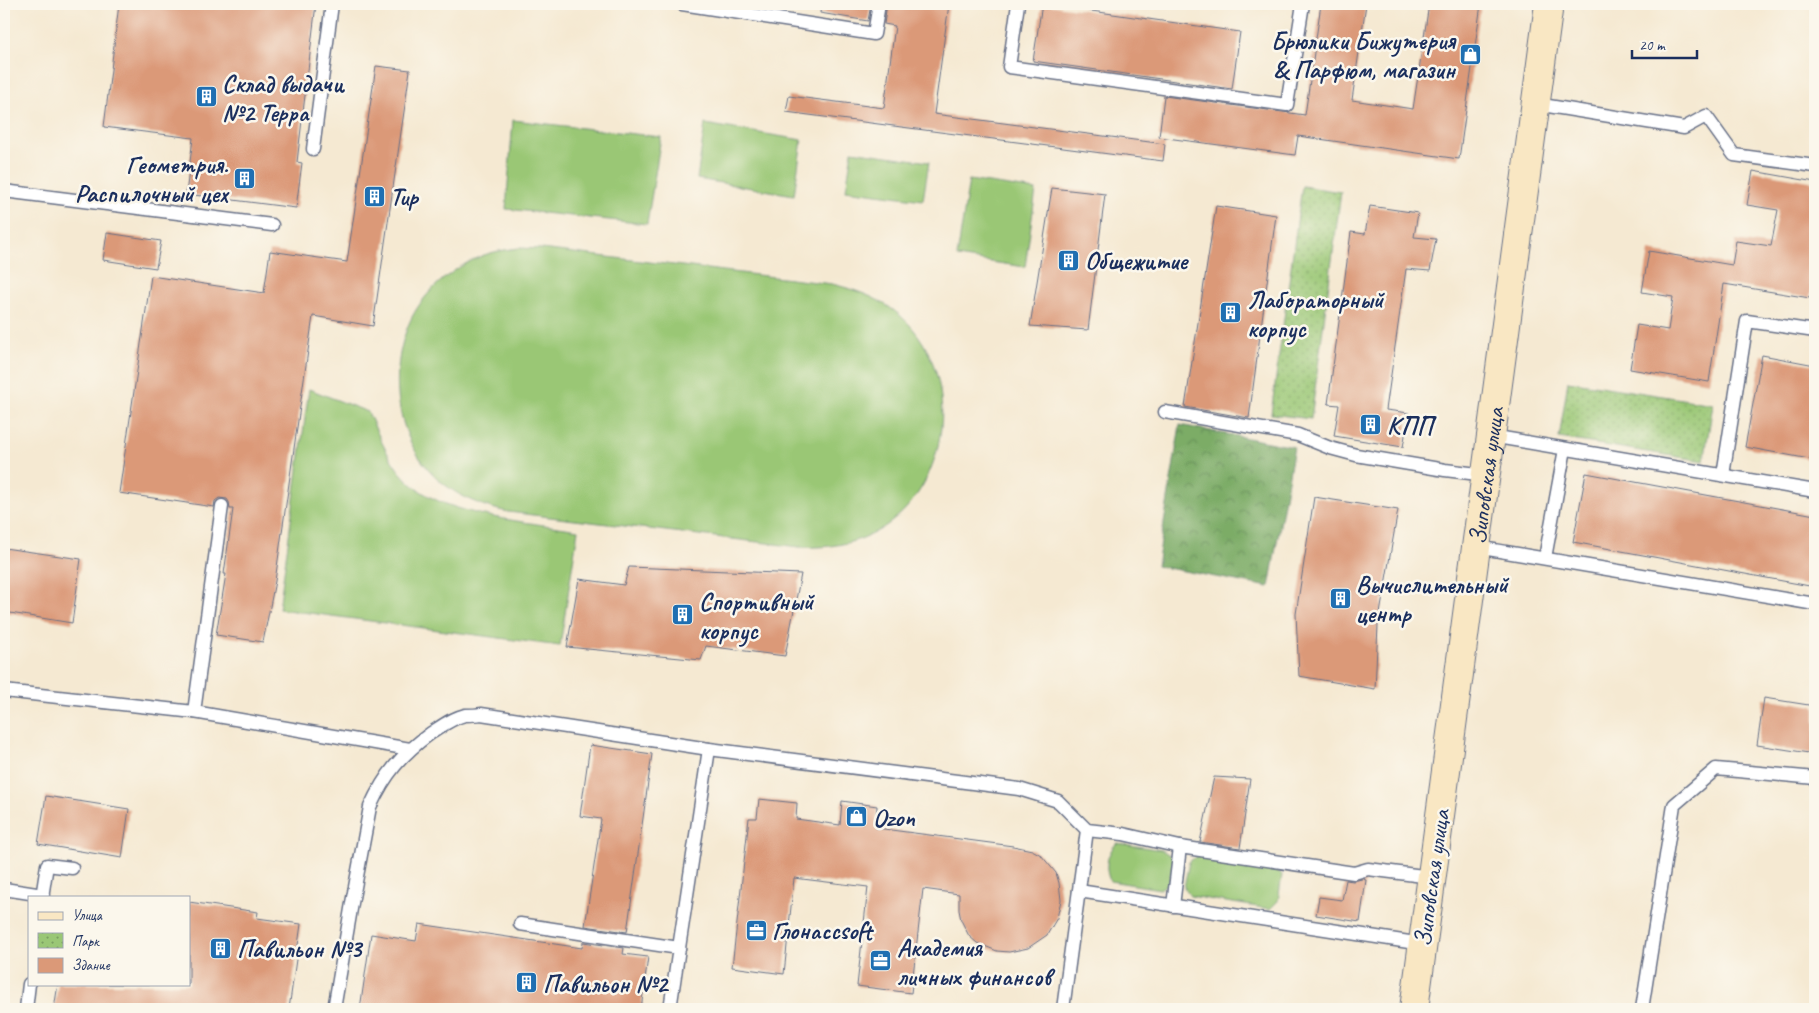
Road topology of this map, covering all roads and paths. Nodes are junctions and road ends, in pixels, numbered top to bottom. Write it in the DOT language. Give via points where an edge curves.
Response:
graph roads {
  1 [pos="332,4"];
  2 [pos="682,4"];
  3 [pos="879,4"];
  4 [pos="1018,4"];
  5 [pos="1303,4"];
  6 [pos="1549,4"];
  7 [pos="1536,104"];
  8 [pos="312,150"];
  9 [pos="1815,166"];
  10 [pos="4,191"];
  11 [pos="272,225"];
  12 [pos="1815,331"];
  13 [pos="1165,412"];
  14 [pos="1491,436"];
  15 [pos="1565,449"];
  16 [pos="1486,475"];
  17 [pos="1723,475"];
  18 [pos="1815,491"];
  19 [pos="222,506"];
  20 [pos="1476,547"];
  21 [pos="1545,558"];
  22 [pos="1815,604"];
  23 [pos="4,691"];
  24 [pos="194,712"];
  25 [pos="410,749"];
  26 [pos="709,749"];
  27 [pos="1815,778"];
  28 [pos="1087,830"];
  29 [pos="1180,847"];
  30 [pos="72,868"];
  31 [pos="1432,877"];
  32 [pos="4,890"];
  33 [pos="1079,891"];
  34 [pos="43,896"];
  35 [pos="1173,906"];
  36 [pos="520,924"];
  37 [pos="1422,944"];
  38 [pos="679,948"];
  39 [pos="30,986"];
  40 [pos="26,1009"];
  41 [pos="334,1009"];
  42 [pos="670,1009"];
  43 [pos="1062,1009"];
  44 [pos="1414,1009"];
  45 [pos="1642,1009"];
  1 -- 8 [label="lane"];
  2 -- 3 [label="lane" via="874,34"];
  4 -- 5 [label="lane" via="1009,67 1287,105"];
  6 -- 7 [label="street, Зиповская улица"];
  7 -- 9 [label="lane" via="1684,128 1706,116 1734,155"];
  7 -- 14 [label="street, Зиповская улица"];
  10 -- 11 [label="lane"];
  12 -- 17 [label="lane" via="1747,321"];
  13 -- 16 [label="lane" via="1298,435 1356,455"];
  14 -- 15 [label="lane"];
  14 -- 16 [label="street, Зиповская улица"];
  15 -- 17 [label="lane"];
  15 -- 21 [label="lane"];
  16 -- 20 [label="street, Зиповская улица"];
  17 -- 18 [label="lane"];
  19 -- 24 [label="lane"];
  20 -- 21 [label="lane"];
  20 -- 31 [label="street, Зиповская улица"];
  21 -- 22 [label="lane"];
  23 -- 24 [label="lane"];
  24 -- 25 [label="lane"];
  25 -- 26 [label="lane" via="447,722 481,714"];
  25 -- 41 [label="lane" via="394,766 370,807"];
  26 -- 28 [label="lane" via="1019,789 1058,801"];
  26 -- 38 [label="lane"];
  27 -- 45 [label="lane" via="1716,769 1674,805"];
  28 -- 29 [label="lane" via="1123,834"];
  28 -- 33 [label="lane"];
  29 -- 31 [label="lane" via="1354,873 1368,869"];
  29 -- 35 [label="lane"];
  30 -- 34 [label="lane" via="47,865"];
  31 -- 37 [label="street, Зиповская улица"];
  32 -- 34 [label="lane"];
  33 -- 35 [label="lane"];
  33 -- 43 [label="lane"];
  35 -- 37 [label="lane"];
  36 -- 38 [label="lane"];
  37 -- 44 [label="street, Зиповская улица"];
  38 -- 42 [label="lane"];
  39 -- 40 [label="lane"];
}
